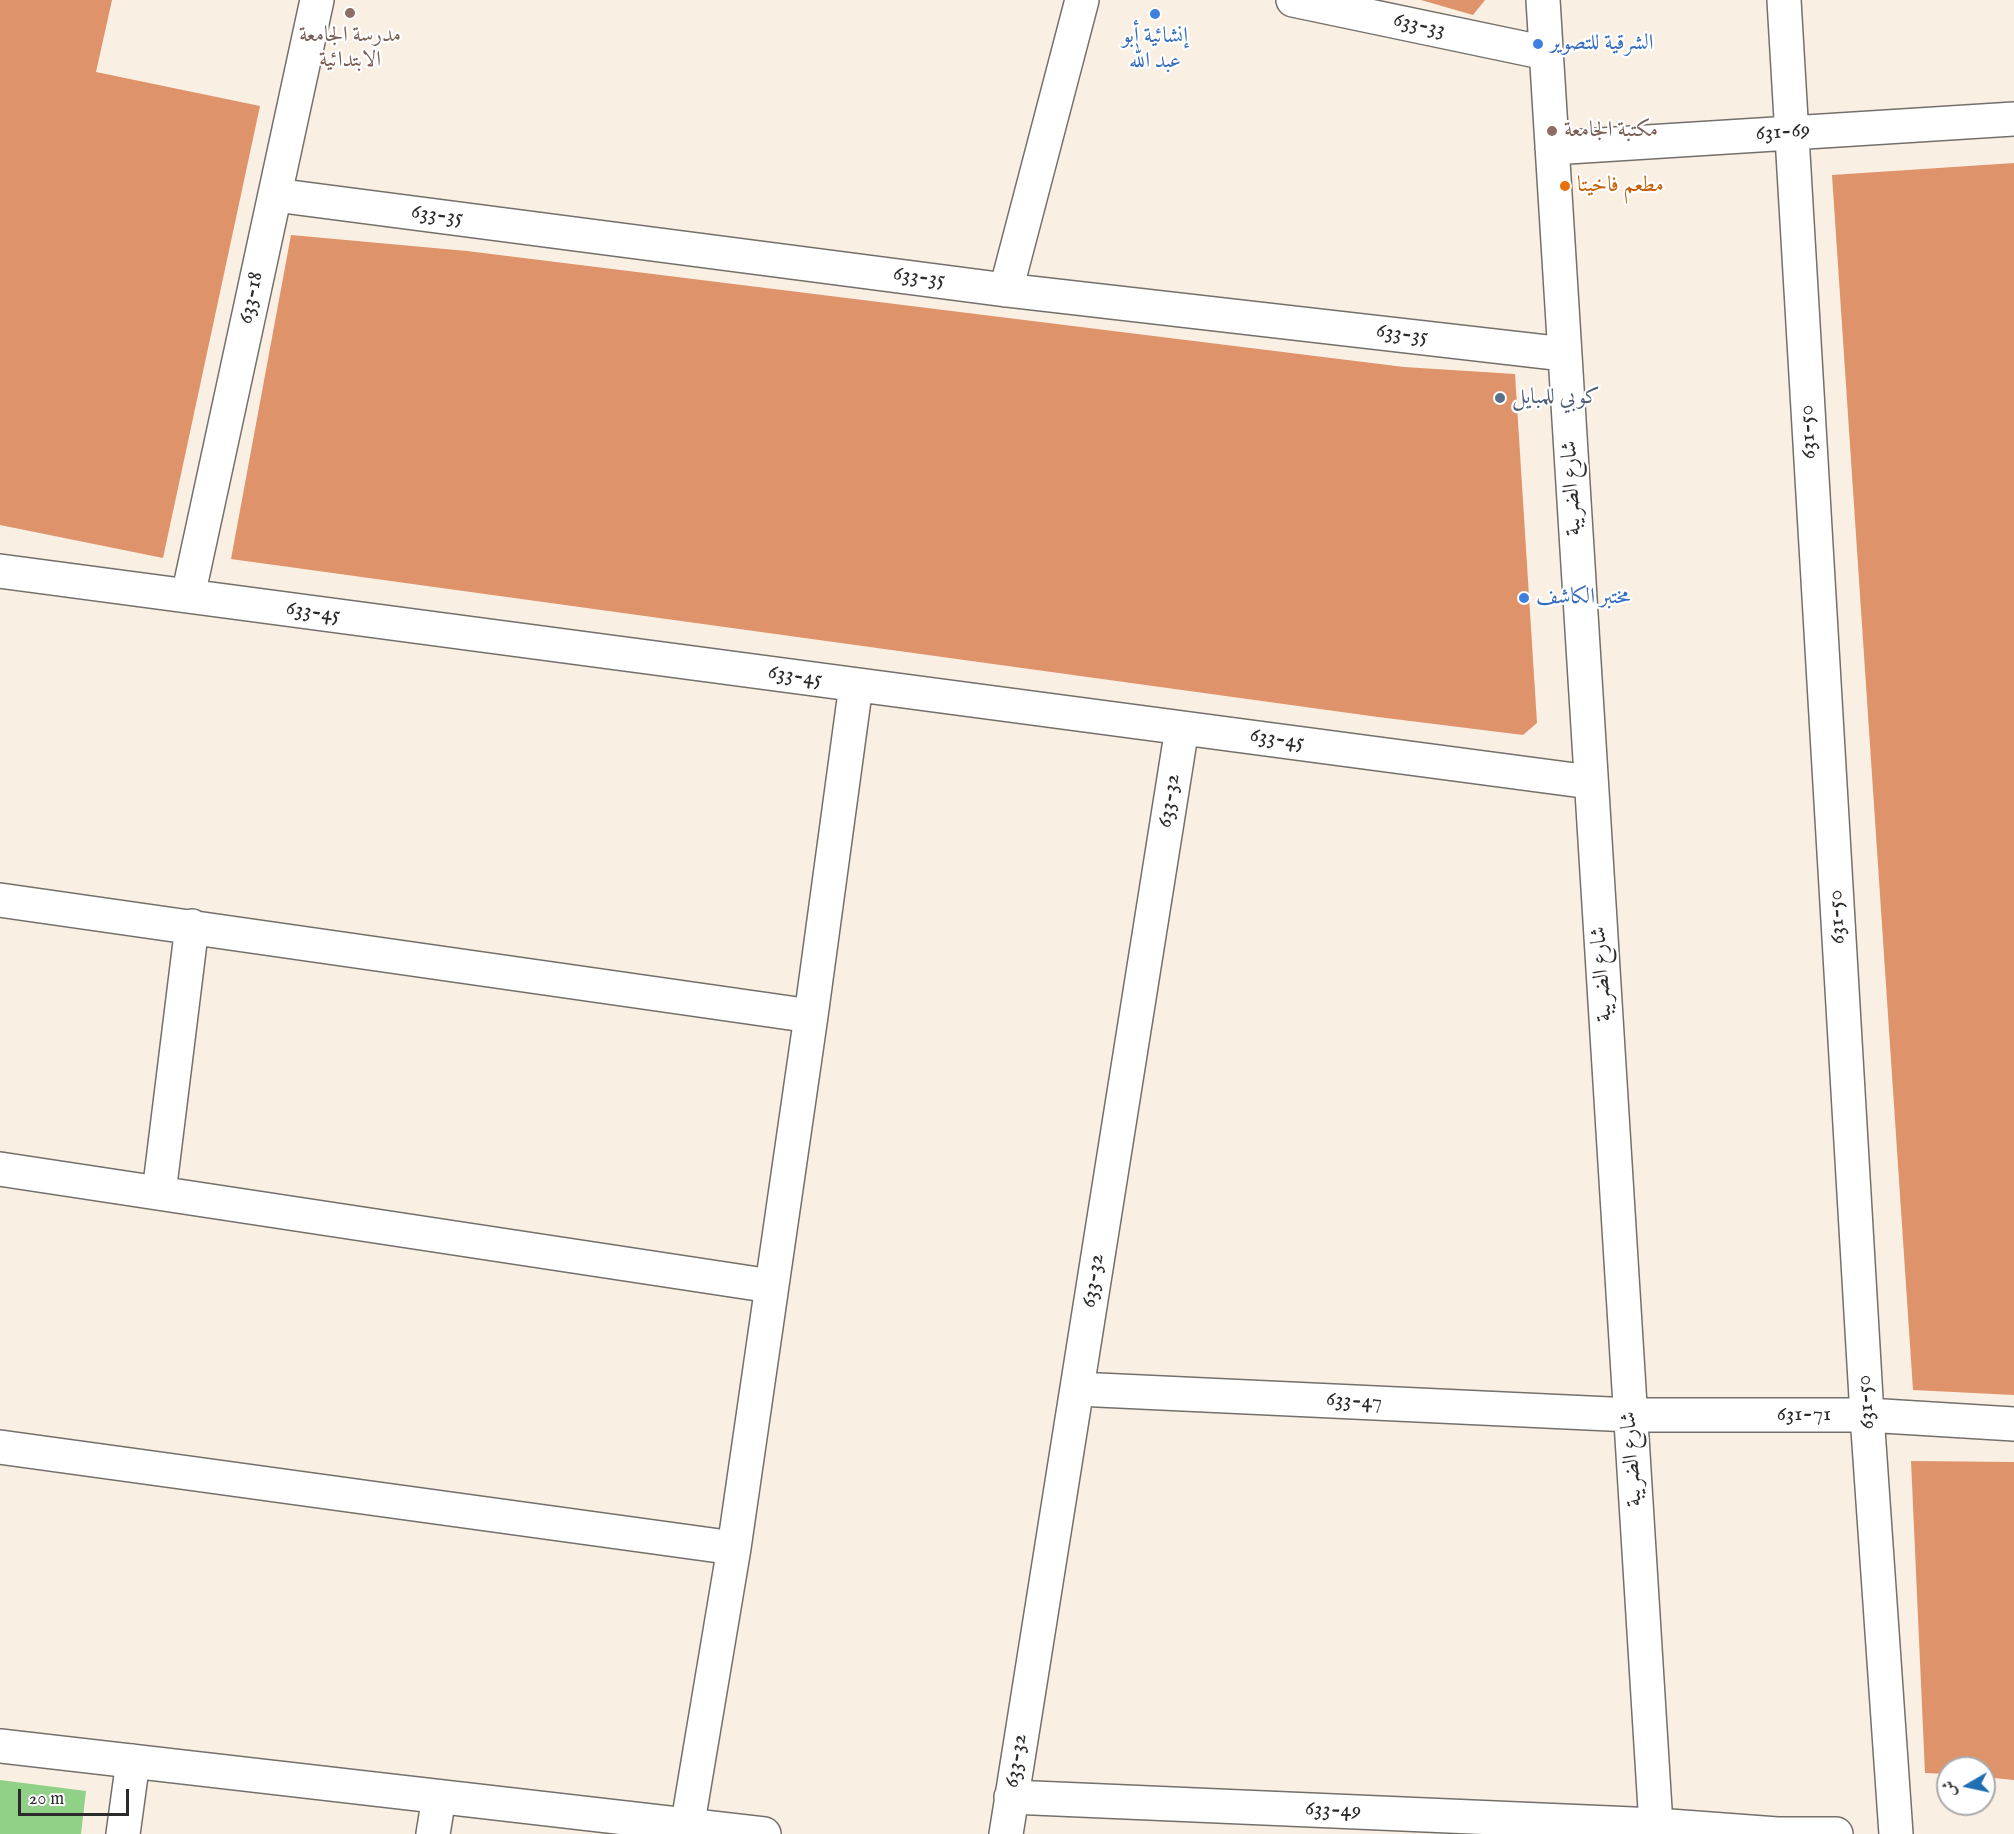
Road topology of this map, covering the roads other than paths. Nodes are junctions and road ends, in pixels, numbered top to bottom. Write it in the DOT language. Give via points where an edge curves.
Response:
graph roads {
  1 [pos="316,0"];
  2 [pos="1082,0"];
  3 [pos="1293,0"];
  4 [pos="1543,0"];
  5 [pos="1784,0"];
  6 [pos="1546,53"];
  7 [pos="2014,119"];
  8 [pos="1791,133"];
  9 [pos="1552,148"];
  10 [pos="274,195"];
  11 [pos="1006,290"];
  12 [pos="1564,354"];
  13 [pos="0,571"];
  14 [pos="188,596"];
  15 [pos="856,685"];
  16 [pos="1182,728"];
  17 [pos="1590,782"];
  18 [pos="0,900"];
  19 [pos="192,926"];
  20 [pos="811,1016"];
  21 [pos="0,1169"];
  22 [pos="159,1193"];
  23 [pos="771,1286"];
  24 [pos="1077,1389"];
  25 [pos="1631,1415"];
  26 [pos="1867,1415"];
  27 [pos="2014,1424"];
  28 [pos="0,1447"];
  29 [pos="734,1548"];
  30 [pos="0,1746"];
  31 [pos="133,1761"];
  32 [pos="439,1797"];
  33 [pos="1011,1797"];
  34 [pos="1656,1825"];
  35 [pos="687,1829"];
  36 [pos="123,1834"];
  37 [pos="433,1834"];
  38 [pos="764,1834"];
  39 [pos="1006,1834"];
  40 [pos="1778,1834"];
  41 [pos="1836,1834"];
  42 [pos="1896,1834"];
  1 -- 10 [label="street, 633-18"];
  2 -- 11 [label="street"];
  3 -- 6 [label="street, 633-33"];
  4 -- 6 [label="street, شارع الضريبة"];
  5 -- 8 [label="street, 631-50"];
  6 -- 9 [label="street, شارع الضريبة"];
  7 -- 8 [label="street, 631-69"];
  8 -- 9 [label="street, 631-69"];
  8 -- 26 [label="street, 631-50"];
  9 -- 12 [label="street, شارع الضريبة"];
  10 -- 11 [label="street, 633-35"];
  10 -- 14 [label="street, 633-18"];
  11 -- 12 [label="street, 633-35"];
  12 -- 17 [label="street, شارع الضريبة"];
  13 -- 14 [label="street, 633-45"];
  14 -- 15 [label="street, 633-45"];
  15 -- 16 [label="street, 633-45"];
  15 -- 20 [label="street"];
  16 -- 17 [label="street, 633-45"];
  16 -- 24 [label="street, 633-32"];
  17 -- 25 [label="street, شارع الضريبة"];
  18 -- 19 [label="street"];
  19 -- 20 [label="street"];
  19 -- 22 [label="street"];
  20 -- 23 [label="street"];
  21 -- 22 [label="street"];
  22 -- 23 [label="street"];
  23 -- 29 [label="street"];
  24 -- 25 [label="street, 633-47"];
  24 -- 33 [label="street, 633-32"];
  25 -- 26 [label="street, 631-71"];
  25 -- 34 [label="street, شارع الضريبة"];
  26 -- 27 [label="street, 631-71"];
  26 -- 42 [label="street, 631-50"];
  28 -- 29 [label="street"];
  29 -- 35 [label="street"];
  30 -- 31 [label="street"];
  31 -- 32 [label="street"];
  31 -- 36 [label="street"];
  32 -- 35 [label="street"];
  32 -- 37 [label="street"];
  33 -- 34 [label="street, 633-49"];
  33 -- 39 [label="street, 633-32"];
  34 -- 40 [label="street"];
  35 -- 38 [label="street"];
  40 -- 41 [label="street"];
}
